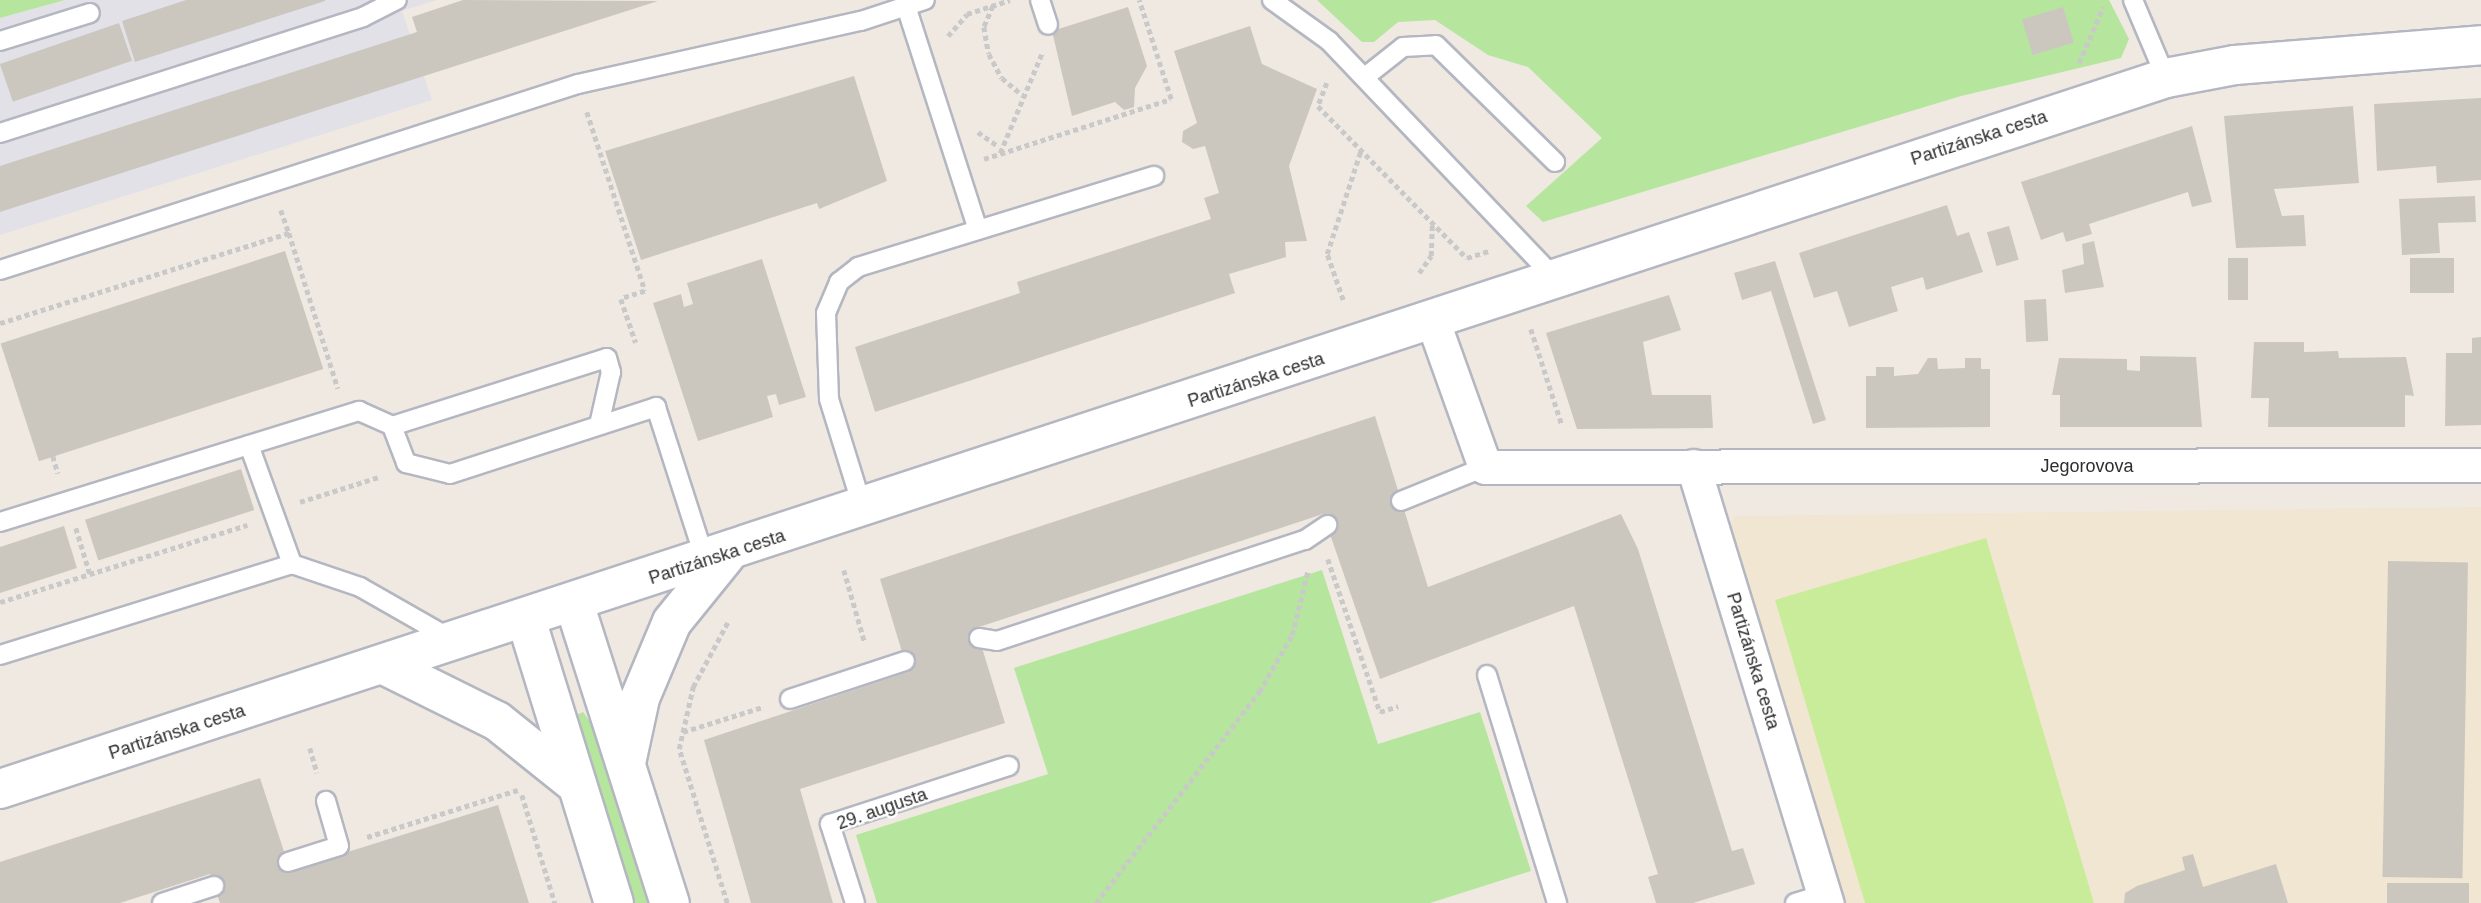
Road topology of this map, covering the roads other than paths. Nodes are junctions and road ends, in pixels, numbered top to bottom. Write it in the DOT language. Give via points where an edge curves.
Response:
graph roads {
  1 [pos="397,0"];
  2 [pos="925,0"];
  3 [pos="1040,0"];
  4 [pos="1272,0"];
  5 [pos="2133,0"];
  6 [pos="906,6"];
  7 [pos="90,13"];
  8 [pos="1048,25"];
  9 [pos="0,41"];
  10 [pos="2481,45"];
  11 [pos="1364,77"];
  12 [pos="2166,78"];
  13 [pos="0,133"];
  14 [pos="1555,162"];
  15 [pos="1154,176"];
  16 [pos="978,230"];
  17 [pos="0,270"];
  18 [pos="1552,275"];
  19 [pos="1432,319"];
  20 [pos="599,425"];
  21 [pos="392,426"];
  22 [pos="249,445"];
  23 [pos="2481,465"];
  24 [pos="1693,466"];
  25 [pos="1485,467"];
  26 [pos="1401,501"];
  27 [pos="863,509"];
  28 [pos="0,522"];
  29 [pos="1322,527"];
  30 [pos="716,557"];
  31 [pos="292,564"];
  32 [pos="574,603"];
  33 [pos="526,619"];
  34 [pos="979,638"];
  35 [pos="456,642"];
  36 [pos="0,655"];
  37 [pos="905,661"];
  38 [pos="384,665"];
  39 [pos="1487,675"];
  40 [pos="790,699"];
  41 [pos="625,765"];
  42 [pos="1009,766"];
  43 [pos="577,785"];
  44 [pos="0,789"];
  45 [pos="326,801"];
  46 [pos="288,862"];
  47 [pos="214,886"];
  48 [pos="1816,900"];
  49 [pos="162,903"];
  50 [pos="614,903"];
  51 [pos="670,903"];
  52 [pos="855,903"];
  53 [pos="1557,903"];
  1 -- 13 [label="lane" via="363,17"];
  2 -- 6 [label="lane"];
  3 -- 8 [label="lane"];
  4 -- 11 [label="lane" via="1329,41"];
  5 -- 12 [label="lane"];
  6 -- 16 [label="lane"];
  6 -- 17 [label="lane" via="578,84"];
  7 -- 9 [label="lane"];
  10 -- 12 [label="street, Partizánska cesta" via="2235,65"];
  11 -- 14 [label="lane" via="1403,47 1436,45"];
  11 -- 18 [label="lane"];
  12 -- 18 [label="street, Partizánska cesta"];
  15 -- 16 [label="lane"];
  16 -- 27 [label="lane" via="858,267 839,282 826,313 829,399"];
  18 -- 19 [label="street, Partizánska cesta"];
  19 -- 25 [label="street"];
  19 -- 27 [label="street, Partizánska cesta"];
  20 -- 21 [label="lane" via="450,474 406,463"];
  20 -- 21 [label="lane" via="611,372 607,358"];
  20 -- 30 [label="lane" via="656,407"];
  21 -- 22 [label="lane" via="359,411"];
  22 -- 28 [label="lane"];
  22 -- 31 [label="lane" via="270,515"];
  23 -- 24 [label="street, Jegorovova"];
  24 -- 25 [label="street"];
  24 -- 48 [label="street, Partizánska cesta"];
  25 -- 26 [label="lane"];
  27 -- 30 [label="street, Partizánska cesta"];
  29 -- 34 [label="lane" via="1305,540 1010,636"];
  30 -- 32 [label="street, Partizánska cesta"];
  30 -- 41 [label="street" via="672,622 640,698"];
  31 -- 35 [label="lane" via="360,587"];
  31 -- 36 [label="lane"];
  32 -- 33 [label="street, Partizánska cesta"];
  32 -- 41 [label="street"];
  33 -- 35 [label="street, Partizánska cesta"];
  33 -- 43 [label="street"];
  35 -- 38 [label="street, Partizánska cesta"];
  37 -- 40 [label="lane"];
  38 -- 43 [label="street" via="497,721"];
  38 -- 44 [label="street, Partizánska cesta"];
  39 -- 53 [label="lane"];
  41 -- 51 [label="street"];
  42 -- 52 [label="lane, 29. augusta" via="830,824"];
  43 -- 50 [label="street"];
  45 -- 46 [label="lane" via="339,846"];
  47 -- 49 [label="lane"];
}
